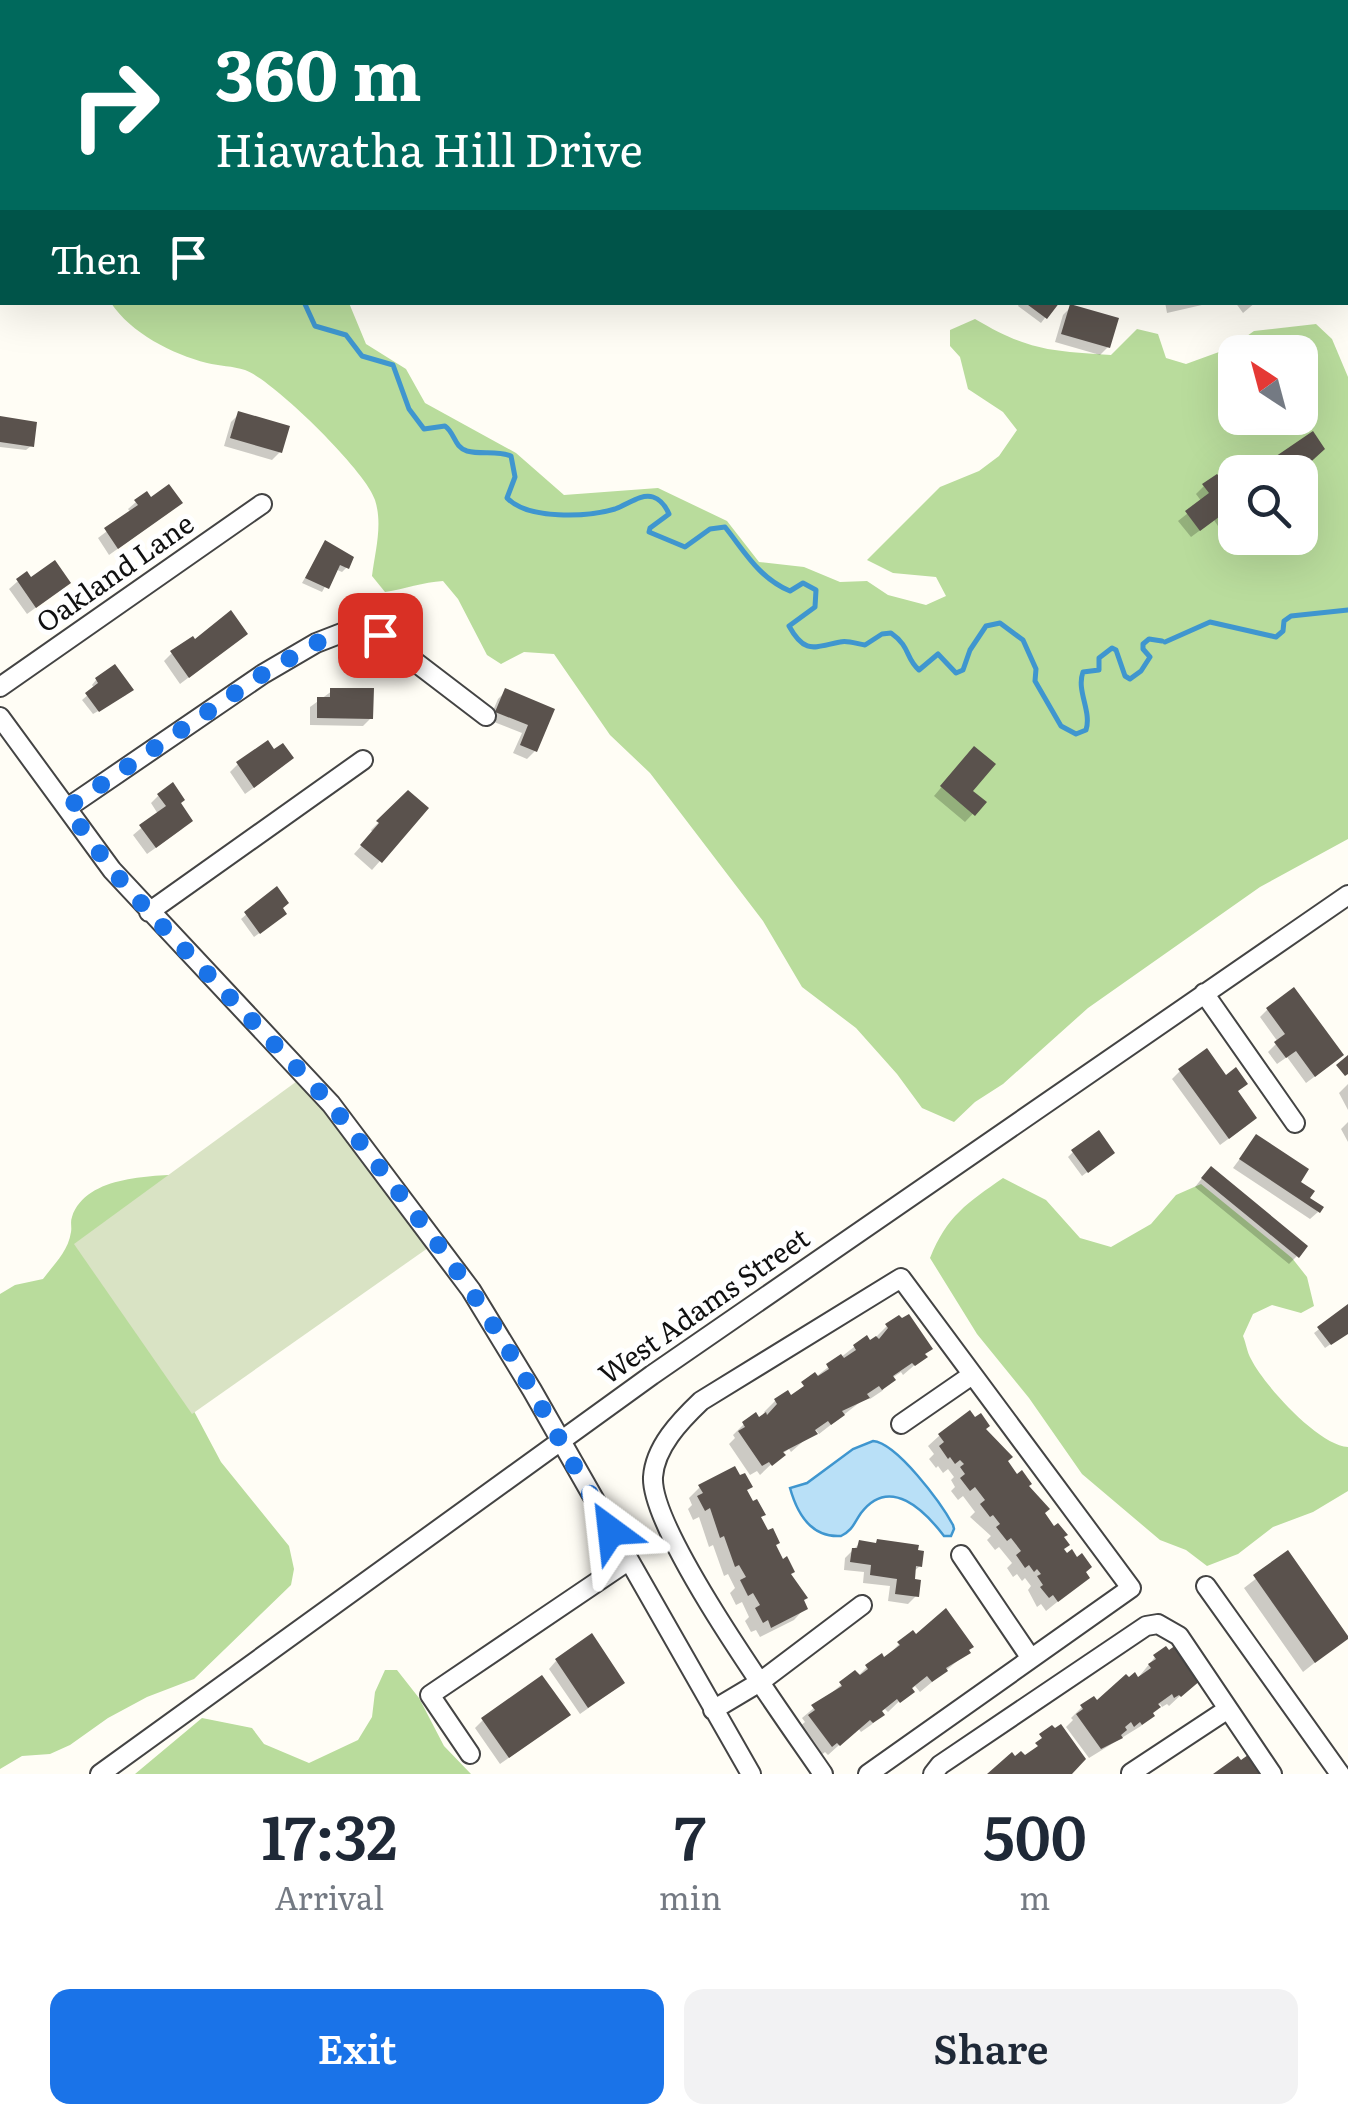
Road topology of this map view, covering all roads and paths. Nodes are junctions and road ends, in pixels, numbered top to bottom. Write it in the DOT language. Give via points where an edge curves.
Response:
graph roads {
  1 [pos="262,504"];
  2 [pos="0,687"];
  3 [pos="486,716"];
  4 [pos="0,717"];
  5 [pos="363,760"];
  6 [pos="67,808"];
  7 [pos="1348,895"];
  8 [pos="149,912"];
  9 [pos="1204,993"];
  10 [pos="1295,1124"];
  11 [pos="972,1375"];
  12 [pos="902,1424"];
  13 [pos="559,1442"];
  14 [pos="961,1555"];
  15 [pos="628,1561"];
  16 [pos="1206,1586"];
  17 [pos="862,1605"];
  18 [pos="1030,1657"];
  19 [pos="760,1682"];
  20 [pos="1228,1709"];
  21 [pos="713,1710"];
  22 [pos="470,1754"];
  23 [pos="933,1771"];
  24 [pos="100,1774"];
  25 [pos="750,1774"];
  26 [pos="824,1774"];
  27 [pos="868,1774"];
  28 [pos="1131,1774"];
  29 [pos="1272,1774"];
  30 [pos="1340,1774"];
  1 -- 2 [label="street, Oakland Lane"];
  3 -- 6 [label="street" via="380,635 347,631 263,674"];
  4 -- 6 [label="street"];
  5 -- 8 [label="street"];
  6 -- 8 [label="street"];
  7 -- 9 [label="street, West Adams Street"];
  8 -- 13 [label="street" via="331,1104 471,1290"];
  9 -- 10 [label="street"];
  9 -- 13 [label="street, West Adams Street"];
  11 -- 12 [label="street"];
  11 -- 18 [label="street" via="1131,1588"];
  11 -- 19 [label="street" via="901,1278 700,1402 679,1422 658,1456 658,1511"];
  13 -- 15 [label="street"];
  13 -- 24 [label="street, West Adams Street"];
  14 -- 18 [label="street"];
  15 -- 21 [label="street"];
  15 -- 22 [label="street" via="430,1695"];
  16 -- 30 [label="street"];
  17 -- 19 [label="street"];
  18 -- 27 [label="street"];
  19 -- 21 [label="street"];
  19 -- 26 [label="street"];
  20 -- 23 [label="street" via="1179,1636 1165,1626 1146,1626"];
  20 -- 28 [label="street"];
  20 -- 29 [label="street"];
  21 -- 25 [label="street"];
}
